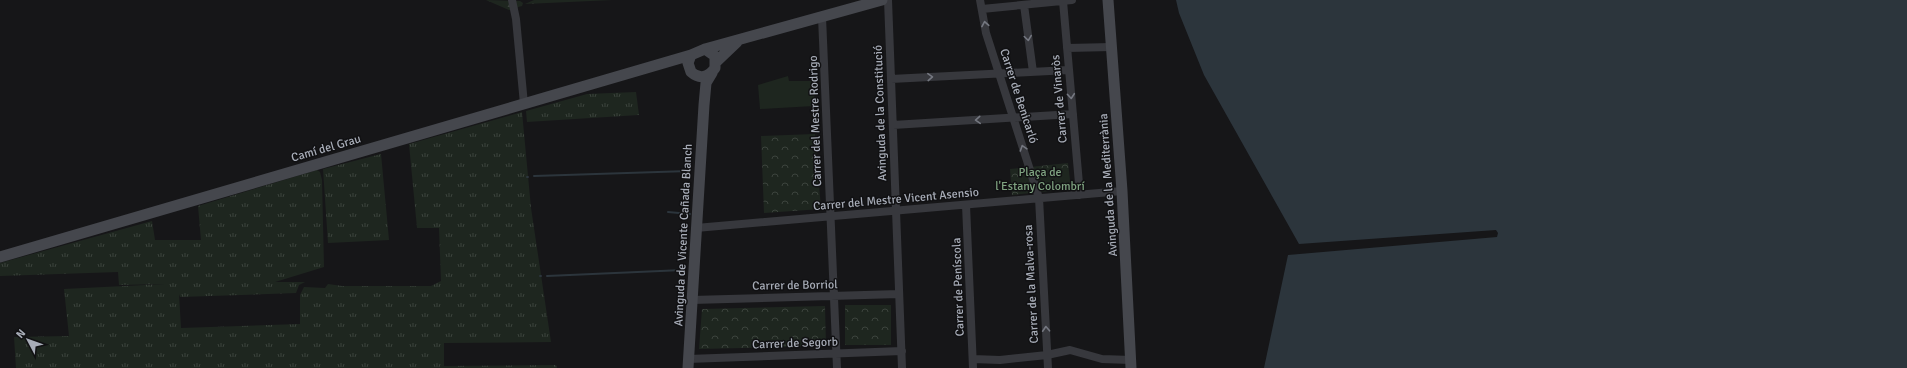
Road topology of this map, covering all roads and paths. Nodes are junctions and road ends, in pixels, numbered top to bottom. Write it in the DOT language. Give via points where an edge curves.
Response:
graph roads {
  1 [pos="512,0"];
  2 [pos="882,0"];
  3 [pos="888,0"];
  4 [pos="980,0"];
  5 [pos="1072,0"];
  6 [pos="1108,0"];
  7 [pos="1063,1"];
  8 [pos="1024,5"];
  9 [pos="982,9"];
  10 [pos="822,17"];
  11 [pos="738,42"];
  12 [pos="1112,47"];
  13 [pos="1067,48"];
  14 [pos="705,49"];
  15 [pos="691,54"];
  16 [pos="716,62"];
  17 [pos="659,65"];
  18 [pos="1069,70"];
  19 [pos="1033,72"];
  20 [pos="693,73"];
  21 [pos="712,73"];
  22 [pos="999,74"];
  23 [pos="891,79"];
  24 [pos="524,104"];
  25 [pos="704,104"];
  26 [pos="1073,114"];
  27 [pos="1013,117"];
  28 [pos="893,125"];
  29 [pos="1122,191"];
  30 [pos="1080,195"];
  31 [pos="1039,198"];
  32 [pos="966,204"];
  33 [pos="896,211"];
  34 [pos="831,216"];
  35 [pos="696,228"];
  36 [pos="0,257"];
  37 [pos="900,294"];
  38 [pos="834,296"];
  39 [pos="692,300"];
  40 [pos="902,351"];
  41 [pos="836,353"];
  42 [pos="1047,355"];
  43 [pos="973,359"];
  44 [pos="688,363"];
  45 [pos="1131,364"];
  46 [pos="837,368"];
  47 [pos="902,368"];
  48 [pos="973,368"];
  49 [pos="1048,368"];
  1 -- 24 [label="street"];
  2 -- 10 [label="street"];
  3 -- 23 [label="street, Avinguda de la Constitució"];
  4 -- 9 [label="street, Carrer de Benicarló"];
  5 -- 7 [label="street"];
  6 -- 12 [label="street, Avinguda de la Mediterrània"];
  7 -- 8 [label="street"];
  7 -- 13 [label="street, Carrer de Vinaròs"];
  8 -- 9 [label="street"];
  8 -- 19 [label="street, one-way"];
  22 -- 9 [label="street, Carrer de Benicarló, one-way" via="986,33"];
  10 -- 11 [label="street"];
  10 -- 34 [label="street, Carrer del Mestre Rodrigo"];
  11 -- 14 [label="street"];
  11 -- 16 [label="street"];
  12 -- 13 [label="street"];
  12 -- 29 [label="street, Avinguda de la Mediterrània"];
  13 -- 18 [label="street, Carrer de Vinaròs"];
  14 -- 15 [label="street"];
  14 -- 16 [label="street" via="714,56"];
  15 -- 17 [label="street, Camí del Grau"];
  15 -- 20 [label="street" via="688,63"];
  16 -- 21 [label="street"];
  17 -- 20 [label="street, Camí del Grau" via="678,67"];
  17 -- 24 [label="street, Camí del Grau"];
  18 -- 19 [label="street"];
  18 -- 26 [label="street, Carrer de Vinaròs, one-way"];
  19 -- 22 [label="street"];
  20 -- 21 [label="street" via="706,76"];
  20 -- 25 [label="street, Avinguda de Vicente Cañada Blanch"];
  21 -- 25 [label="street, Avinguda de Vicente Cañada Blanch" via="706,83"];
  23 -- 22 [label="street, one-way"];
  22 -- 27 [label="street, Carrer de Benicarló"];
  23 -- 28 [label="street, Avinguda de la Constitució"];
  24 -- 36 [label="street, Camí del Grau"];
  25 -- 35 [label="street, Avinguda de Vicente Cañada Blanch"];
  26 -- 27 [label="street"];
  26 -- 30 [label="street, Carrer de Vinaròs"];
  27 -- 28 [label="street, one-way"];
  31 -- 27 [label="street, Carrer de Benicarló, one-way"];
  28 -- 33 [label="street, Avinguda de la Constitució"];
  29 -- 30 [label="street, Carrer del Mestre Vicent Asensio"];
  29 -- 45 [label="street, Avinguda de la Mediterrània"];
  30 -- 31 [label="street, Carrer del Mestre Vicent Asensio"];
  31 -- 32 [label="street, Carrer del Mestre Vicent Asensio"];
  42 -- 31 [label="street, Carrer de la Malva-rosa, one-way"];
  32 -- 33 [label="street, Carrer del Mestre Vicent Asensio"];
  32 -- 43 [label="street, Carrer de Peníscola"];
  33 -- 34 [label="street, Carrer del Mestre Vicent Asensio"];
  33 -- 37 [label="street, Avinguda de la Constitució"];
  34 -- 35 [label="street, Carrer del Mestre Vicent Asensio"];
  34 -- 38 [label="street, Carrer del Mestre Rodrigo"];
  35 -- 39 [label="street, Avinguda de Vicente Cañada Blanch"];
  37 -- 38 [label="street, Carrer de Borriol"];
  37 -- 40 [label="street, Avinguda de la Constitució"];
  38 -- 39 [label="street, Carrer de Borriol"];
  38 -- 41 [label="street, Carrer del Mestre Rodrigo"];
  39 -- 44 [label="street, Avinguda de Vicente Cañada Blanch"];
  40 -- 41 [label="street, Carrer de Segorb"];
  40 -- 47 [label="street, Avinguda de la Constitució"];
  41 -- 44 [label="street, Carrer de Segorb"];
  41 -- 46 [label="street, Carrer del Mestre Rodrigo"];
  42 -- 43 [label="street" via="1000,360"];
  42 -- 45 [label="street" via="1070,350"];
  42 -- 49 [label="street, Carrer de la Malva-rosa"];
  43 -- 48 [label="street, Carrer de Peníscola"];
}
